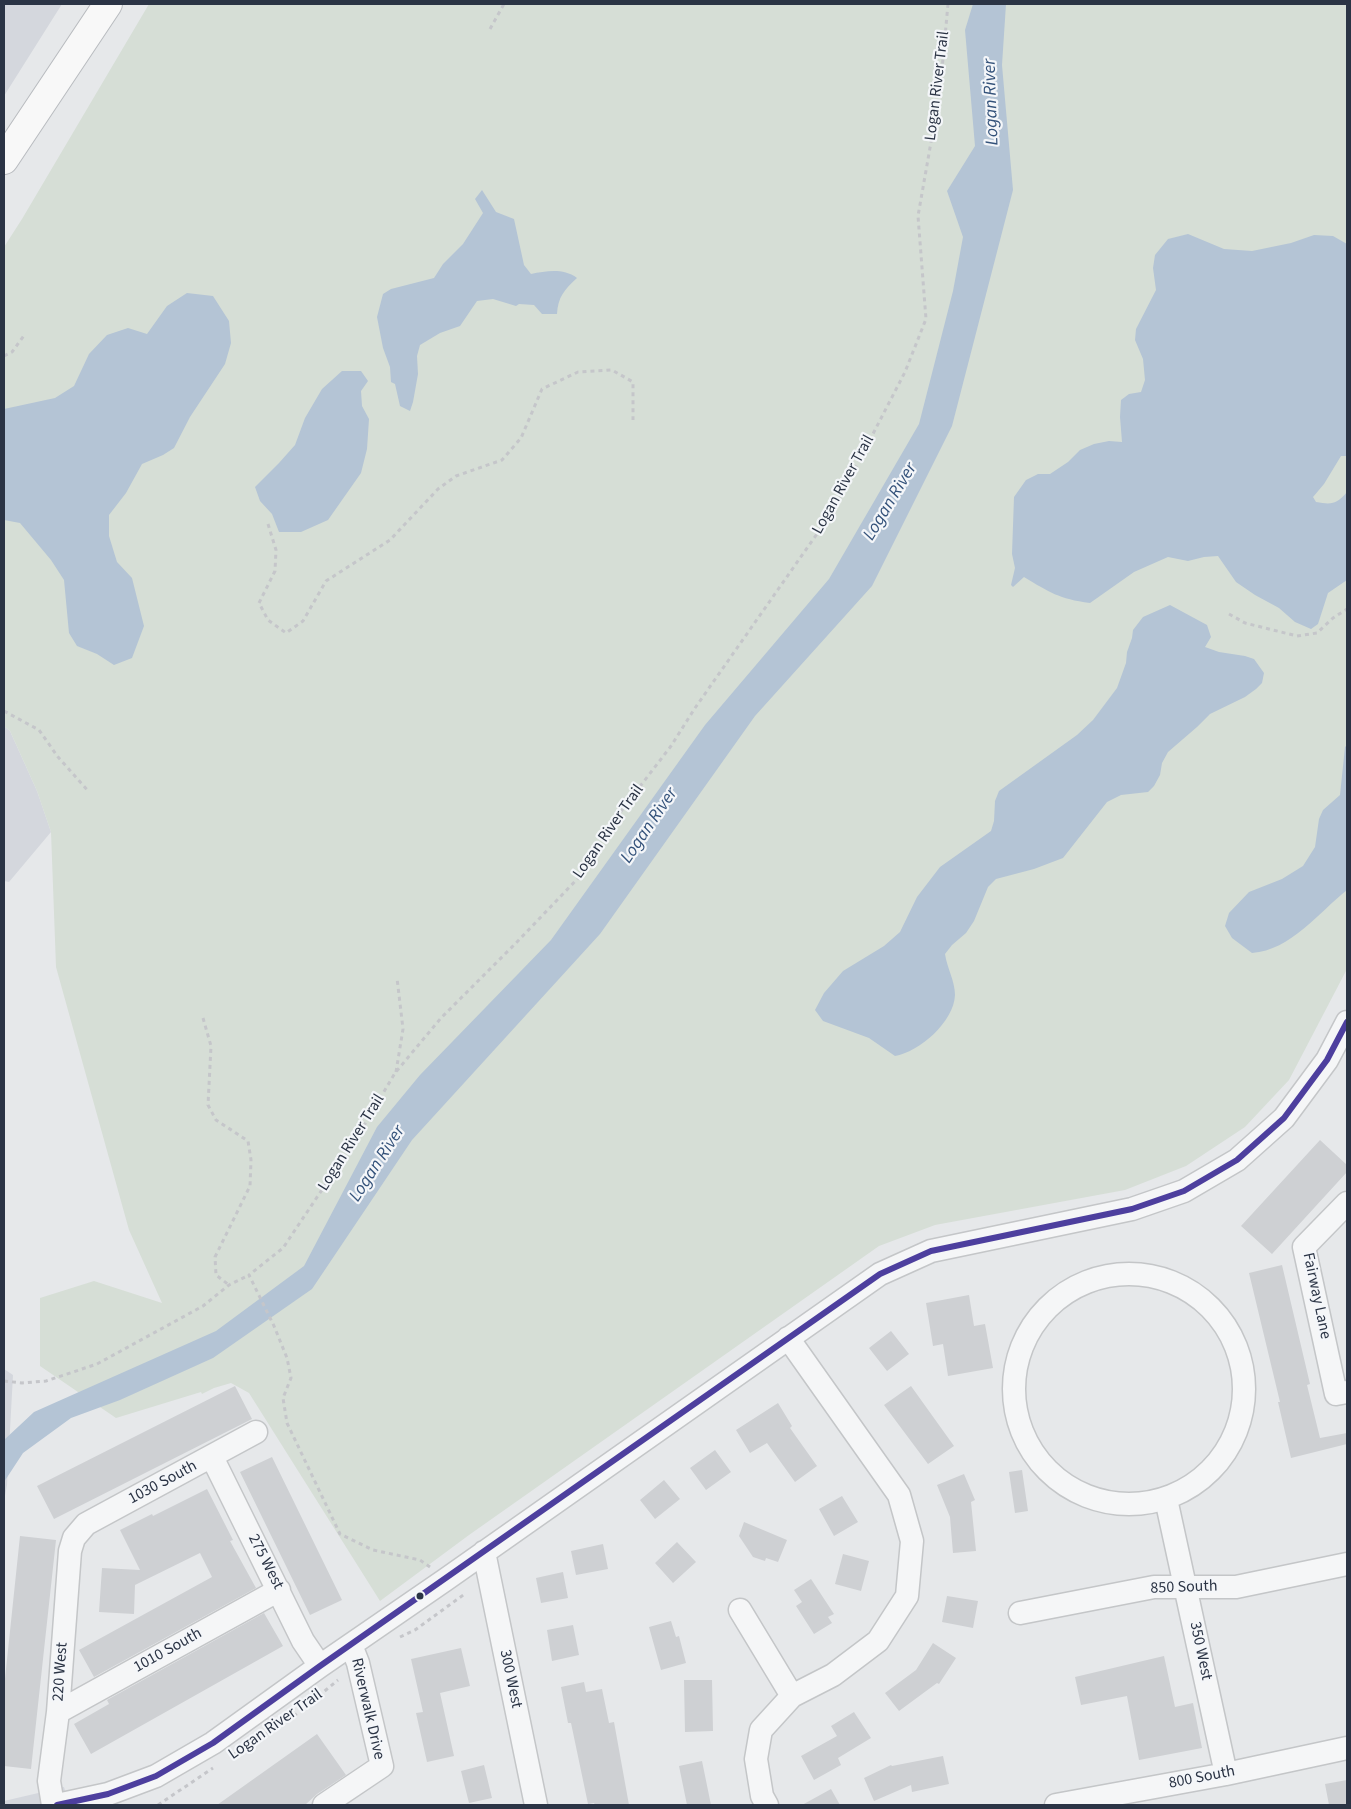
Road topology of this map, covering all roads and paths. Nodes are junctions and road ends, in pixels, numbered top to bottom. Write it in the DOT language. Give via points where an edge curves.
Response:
graph roads {
  1 [pos="108,4"];
  2 [pos="504,4"];
  3 [pos="948,4"];
  4 [pos="490,30"];
  5 [pos="4,160"];
  6 [pos="24,334"];
  7 [pos="4,356"];
  8 [pos="634,420"];
  9 [pos="268,524"];
  10 [pos="1347,609"];
  11 [pos="1229,614"];
  12 [pos="4,712"];
  13 [pos="89,792"];
  14 [pos="397,978"];
  15 [pos="203,1018"];
  16 [pos="1347,1022"];
  17 [pos="396,1073"];
  18 [pos="1347,1203"];
  19 [pos="249,1275"];
  20 [pos="229,1285"];
  21 [pos="788,1338"];
  22 [pos="4,1381"];
  23 [pos="1347,1392"];
  24 [pos="256,1432"];
  25 [pos="212,1457"];
  26 [pos="1166,1499"];
  27 [pos="74,1538"];
  28 [pos="484,1552"];
  29 [pos="1347,1564"];
  30 [pos="430,1567"];
  31 [pos="1186,1586"];
  32 [pos="279,1590"];
  33 [pos="466,1593"];
  34 [pos="740,1610"];
  35 [pos="1020,1613"];
  36 [pos="392,1640"];
  37 [pos="354,1654"];
  38 [pos="320,1666"];
  39 [pos="792,1696"];
  40 [pos="58,1712"];
  41 [pos="1347,1748"];
  42 [pos="225,1760"];
  43 [pos="218,1765"];
  44 [pos="1226,1774"];
  45 [pos="55,1805"];
  46 [pos="158,1805"];
  47 [pos="324,1805"];
  48 [pos="536,1805"];
  49 [pos="767,1805"];
  50 [pos="1056,1805"];
  1 -- 5 [label="highway"];
  2 -- 4 [label="path"];
  3 -- 17 [label="path, Logan River Trail" via="940,91 918,216 926,319 896,390 833,511 695,708 672,746 612,823 582,874 440,1018"];
  6 -- 7 [label="path" via="12,352"];
  8 -- 9 [label="path" via="633,382 612,370 578,372 542,389 521,438 502,460 456,476 438,489 390,540 326,581 303,621 286,633 268,620 259,603 275,571 276,550"];
  10 -- 11 [label="path" via="1317,633 1297,636 1245,623"];
  12 -- 13 [label="path" via="39,730"];
  14 -- 17 [label="path" via="403,1029"];
  15 -- 20 [label="path" via="211,1046 208,1105 216,1120 248,1141 251,1160 250,1186 215,1257 216,1274"];
  16 -- 21 [label="street" via="1327,1060 1284,1118 1237,1160 1184,1191 1132,1209 931,1251 880,1274"];
  17 -- 19 [label="path, Logan River Trail" via="283,1248"];
  18 -- 23 [label="street, Fairway Lane" via="1304,1246 1336,1394"];
  19 -- 20 [label="path, Logan River Trail"];
  19 -- 30 [label="path" via="287,1358 291,1378 283,1398 287,1423 340,1534 373,1550 420,1560"];
  20 -- 22 [label="path, Logan River Trail" via="203,1306 97,1364 46,1381"];
  21 -- 28 [label="street"];
  21 -- 39 [label="street" via="899,1495 912,1541 907,1596 878,1641 833,1675"];
  24 -- 25 [label="street, 1030 South"];
  25 -- 27 [label="street, 1030 South" via="86,1524"];
  25 -- 32 [label="street, 275 West"];
  26 -- 26 [label="street" via="1197,1483 1221,1459 1238,1429 1245,1395 1241,1361 1228,1329 1206,1302 1177,1284 1144,1275 1106,1276 1071,1289 1042,1313 1022,1345 1013,1382 1017,1419 1032,1454 1058,1481 1091,1499 1129,1505"];
  26 -- 31 [label="street, 350 West"];
  27 -- 40 [label="street, 220 West" via="70,1551"];
  28 -- 37 [label="street"];
  28 -- 48 [label="street, 300 West"];
  29 -- 31 [label="street, 850 South" via="1236,1587"];
  31 -- 35 [label="street, 850 South" via="1154,1587"];
  31 -- 44 [label="street, 350 West"];
  32 -- 38 [label="street, 275 West" via="303,1641"];
  32 -- 40 [label="street, 1010 South"];
  33 -- 36 [label="path" via="415,1630"];
  34 -- 39 [label="street"];
  37 -- 38 [label="street"];
  37 -- 42 [label="path, Logan River Trail" via="298,1712"];
  37 -- 47 [label="street, Riverwalk Drive" via="382,1766"];
  38 -- 45 [label="street" via="213,1743 156,1776 108,1794"];
  39 -- 49 [label="street" via="761,1730 756,1759 762,1796"];
  40 -- 45 [label="street, 220 West" via="49,1781"];
  41 -- 44 [label="street, 800 South"];
  43 -- 46 [label="path, Logan River Trail"];
  44 -- 50 [label="street, 800 South"];
}
